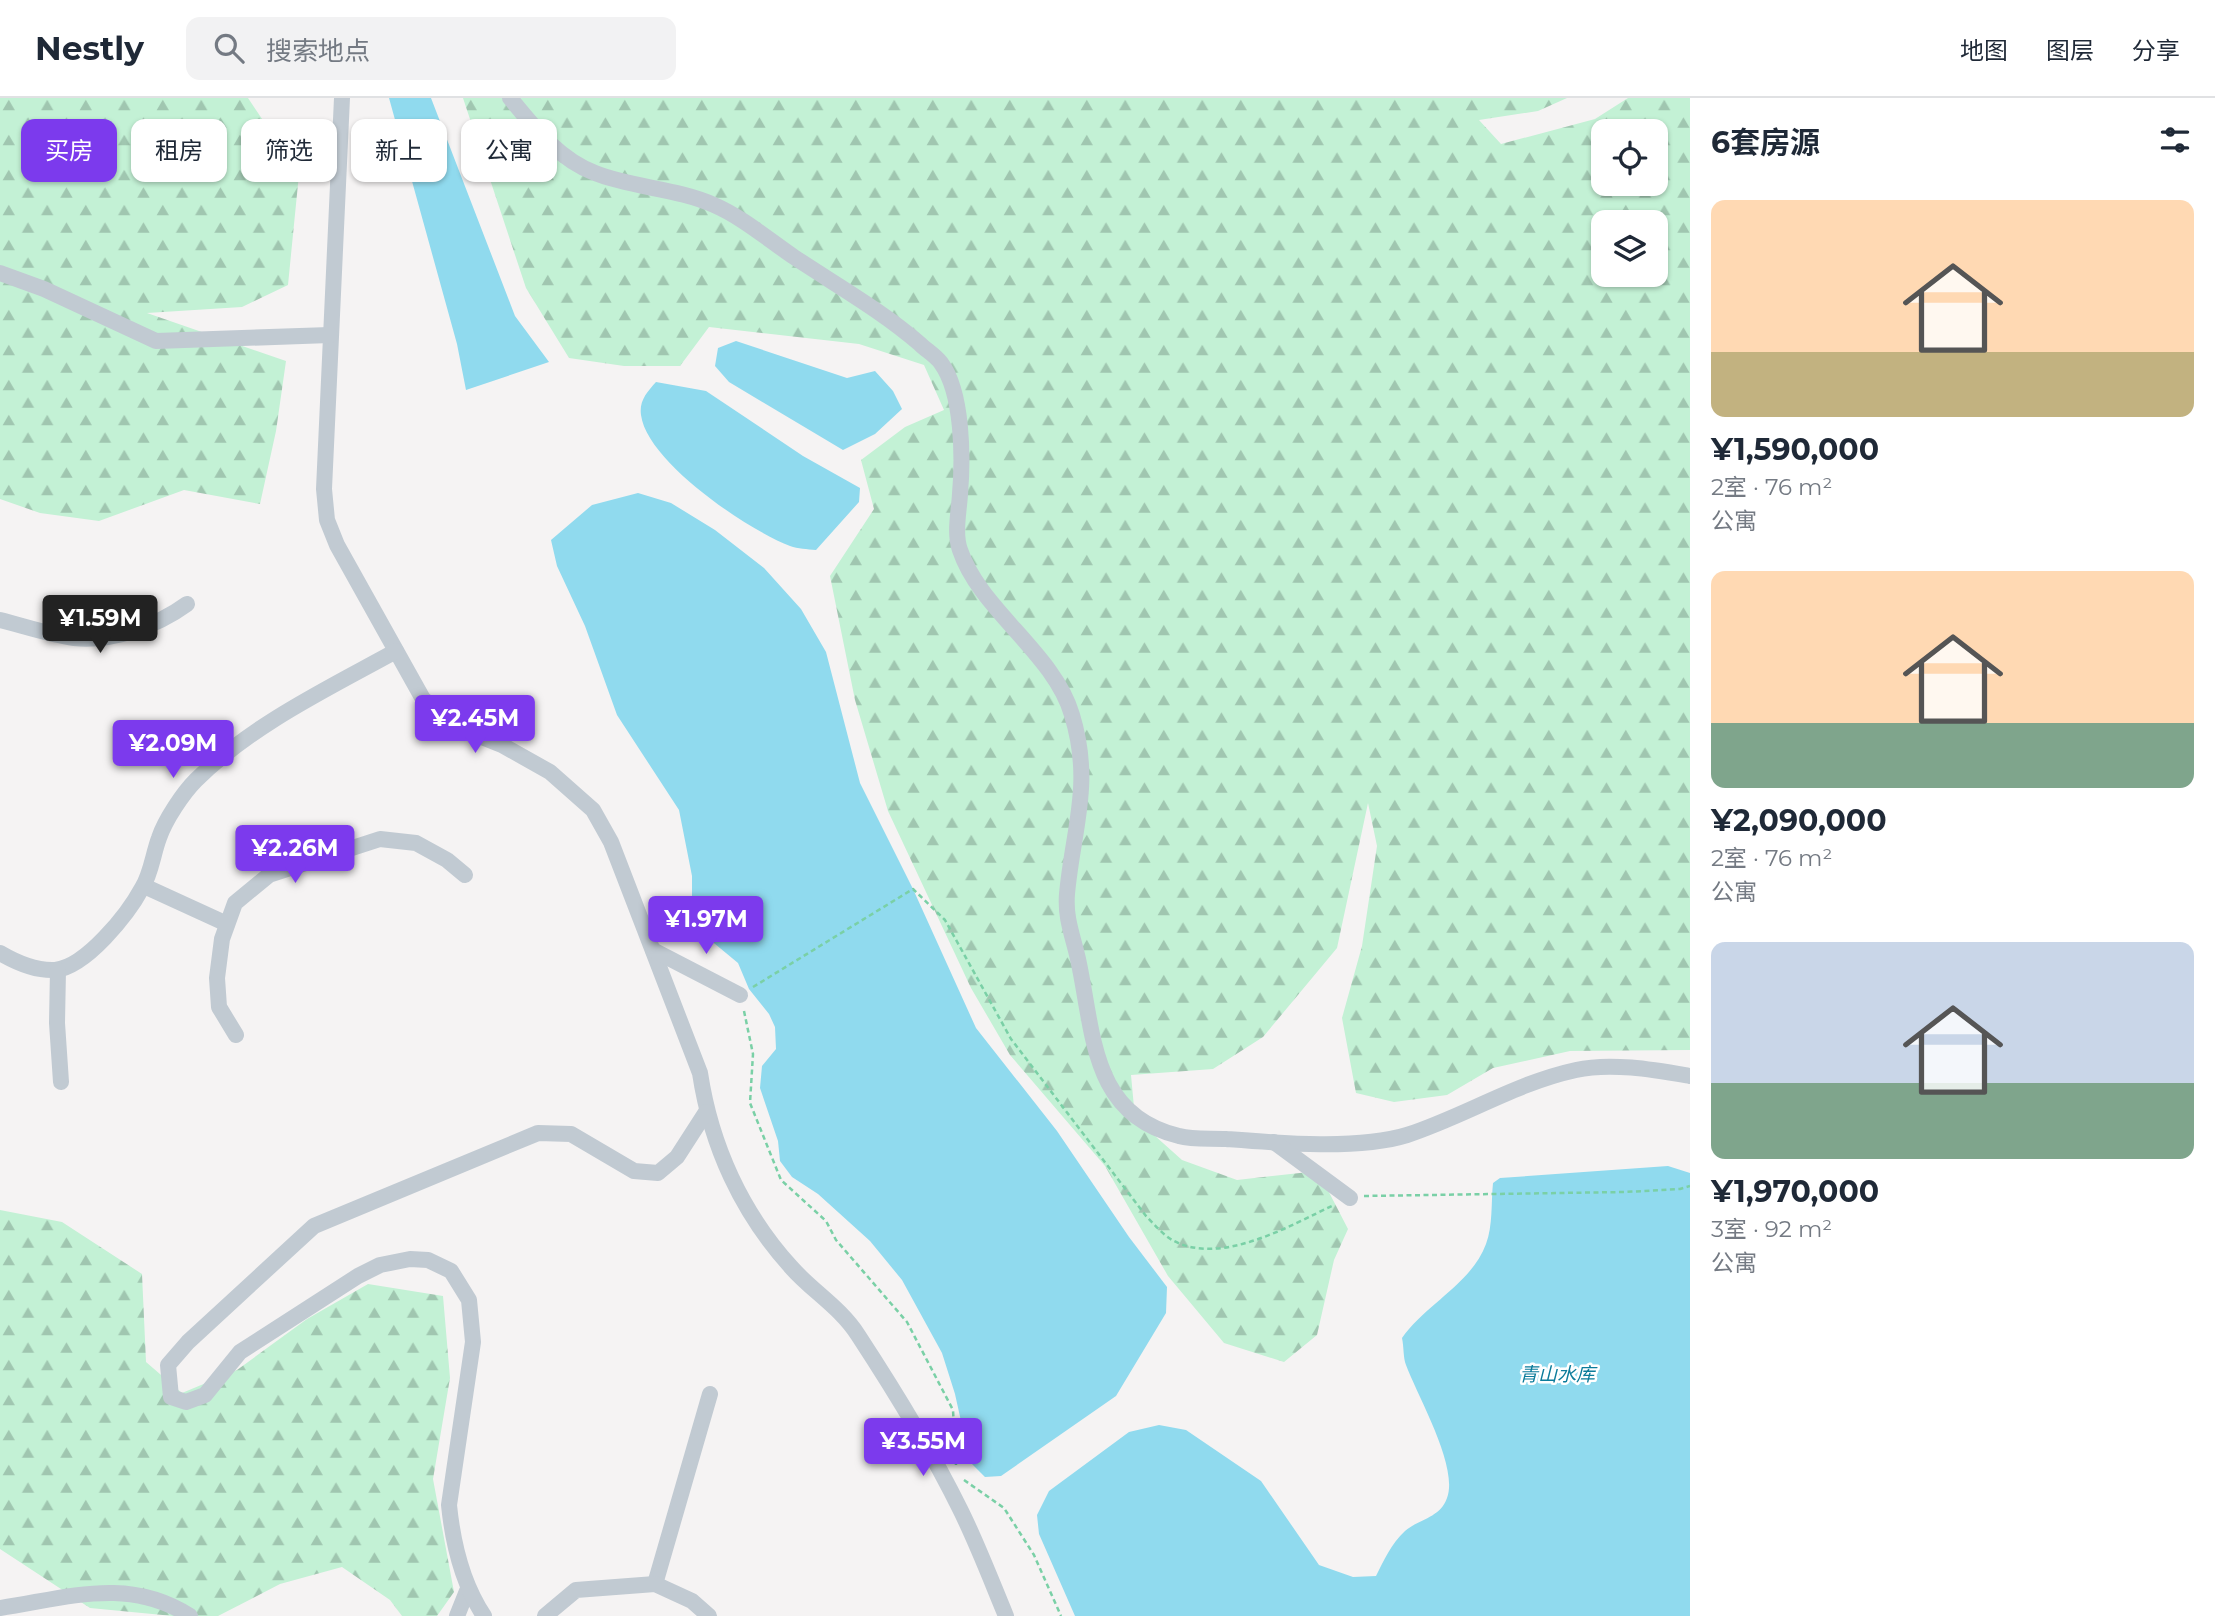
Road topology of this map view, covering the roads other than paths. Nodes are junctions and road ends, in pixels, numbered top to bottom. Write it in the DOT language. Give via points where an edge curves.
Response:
graph roads {
  1 [pos="342,98"];
  2 [pos="510,98"];
  3 [pos="0,273"];
  4 [pos="330,335"];
  5 [pos="187,604"];
  6 [pos="0,620"];
  7 [pos="396,651"];
  8 [pos="465,875"];
  9 [pos="144,886"];
  10 [pos="228,924"];
  11 [pos="653,950"];
  12 [pos="0,953"];
  13 [pos="58,970"];
  14 [pos="740,995"];
  15 [pos="236,1035"];
  16 [pos="1690,1076"];
  17 [pos="61,1082"];
  18 [pos="706,1112"];
  19 [pos="1274,1142"];
  20 [pos="1350,1198"];
  21 [pos="710,1394"];
  22 [pos="655,1584"];
  23 [pos="467,1591"];
  24 [pos="0,1608"];
  25 [pos="190,1616"];
  26 [pos="457,1616"];
  27 [pos="484,1616"];
  28 [pos="545,1616"];
  29 [pos="709,1616"];
  30 [pos="1006,1616"];
  1 -- 4 [label="street"];
  2 -- 19 [label="street" via="542,137 576,164 598,175 680,191 720,207 905,332 941,363 959,420 960,554 1055,679 1072,712 1083,801 1067,894 1067,924 1104,1079 1134,1116 1178,1136"];
  3 -- 4 [label="street" via="156,341"];
  4 -- 7 [label="street" via="324,489 327,520"];
  5 -- 6 [label="street" via="166,619 113,636 75,638"];
  7 -- 9 [label="street" via="289,710 230,750 193,783 160,834"];
  7 -- 11 [label="street" via="423,699 457,727 550,772 593,810 611,842"];
  8 -- 10 [label="street" via="415,843 380,839 269,875 235,904"];
  9 -- 10 [label="street"];
  9 -- 13 [label="street" via="117,927"];
  10 -- 15 [label="street" via="217,978 219,1007"];
  11 -- 14 [label="street"];
  11 -- 18 [label="street" via="700,1073"];
  12 -- 13 [label="street" via="33,969"];
  13 -- 17 [label="street"];
  16 -- 19 [label="street" via="1581,1068 1522,1086 1404,1136 1335,1143"];
  18 -- 23 [label="street" via="677,1157 658,1172 634,1171 571,1135 538,1133 314,1226 168,1365 171,1396 186,1402 205,1395 240,1352 380,1265 428,1260 451,1271 469,1300 473,1342 449,1505"];
  18 -- 30 [label="street" via="730,1178 757,1225 792,1269 857,1332 914,1421 961,1509"];
  19 -- 20 [label="street"];
  21 -- 22 [label="street"];
  22 -- 28 [label="street" via="576,1590"];
  22 -- 29 [label="street" via="692,1601"];
  23 -- 26 [label="street"];
  23 -- 27 [label="street"];
  24 -- 25 [label="street" via="117,1590 167,1601"];
}
